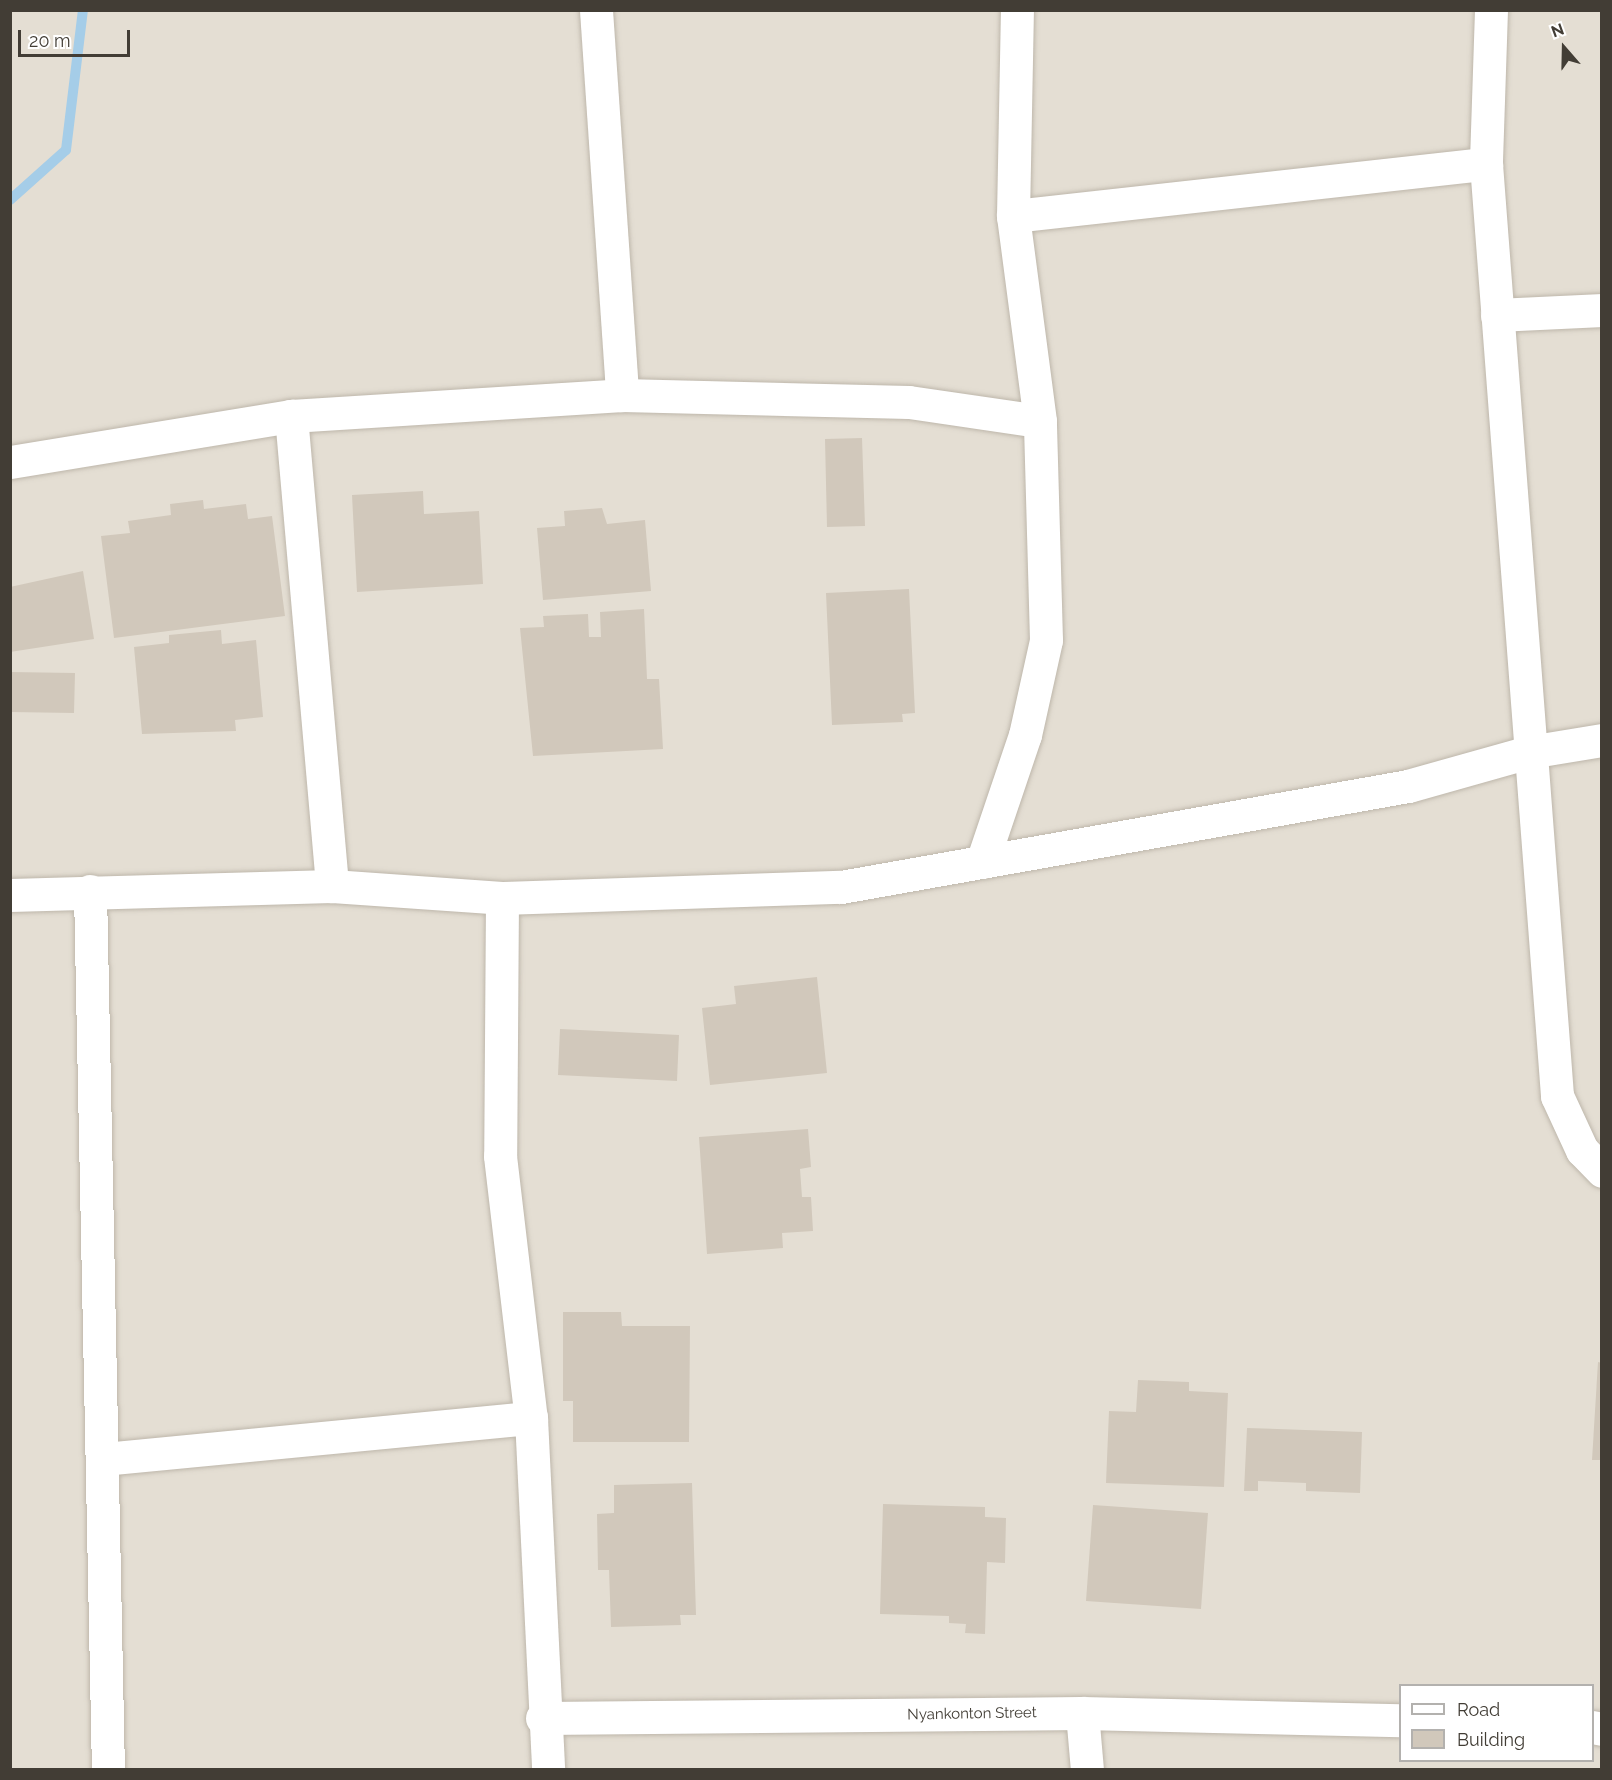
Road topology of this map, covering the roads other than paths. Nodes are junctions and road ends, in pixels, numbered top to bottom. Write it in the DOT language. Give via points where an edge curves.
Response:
graph roads {
  1 [pos="596,10"];
  2 [pos="1017,10"];
  3 [pos="1491,10"];
  4 [pos="1486,164"];
  5 [pos="1014,216"];
  6 [pos="1602,310"];
  7 [pos="1497,315"];
  8 [pos="622,395"];
  9 [pos="291,416"];
  10 [pos="1040,421"];
  11 [pos="10,462"];
  12 [pos="1602,740"];
  13 [pos="1529,752"];
  14 [pos="982,862"];
  15 [pos="332,886"];
  16 [pos="90,891"];
  17 [pos="10,895"];
  18 [pos="502,898"];
  19 [pos="1602,1171"];
  20 [pos="531,1418"];
  21 [pos="103,1459"];
  22 [pos="1082,1713"];
  23 [pos="543,1718"];
  24 [pos="1399,1720"];
  25 [pos="108,1770"];
  26 [pos="548,1770"];
  27 [pos="1088,1770"];
  1 -- 8 [label="street"];
  2 -- 5 [label="street"];
  3 -- 4 [label="street"];
  4 -- 5 [label="street"];
  4 -- 7 [label="street"];
  5 -- 10 [label="street"];
  6 -- 7 [label="street"];
  7 -- 13 [label="street"];
  8 -- 9 [label="street"];
  8 -- 10 [label="street" via="909,402"];
  9 -- 11 [label="street"];
  9 -- 15 [label="street"];
  10 -- 14 [label="street" via="1046,640 1025,735"];
  12 -- 13 [label="street"];
  13 -- 14 [label="street" via="1408,786"];
  13 -- 19 [label="street" via="1547,912 1557,1096 1582,1149"];
  14 -- 18 [label="street" via="841,887"];
  15 -- 16 [label="street"];
  15 -- 18 [label="street"];
  16 -- 17 [label="street"];
  16 -- 21 [label="street"];
  18 -- 20 [label="street" via="500,1156"];
  20 -- 21 [label="street"];
  20 -- 23 [label="street"];
  21 -- 25 [label="street"];
  22 -- 23 [label="street, Nyankonton Street"];
  22 -- 24 [label="street, Nyankonton Street"];
  22 -- 27 [label="street"];
  23 -- 26 [label="street"];
}
